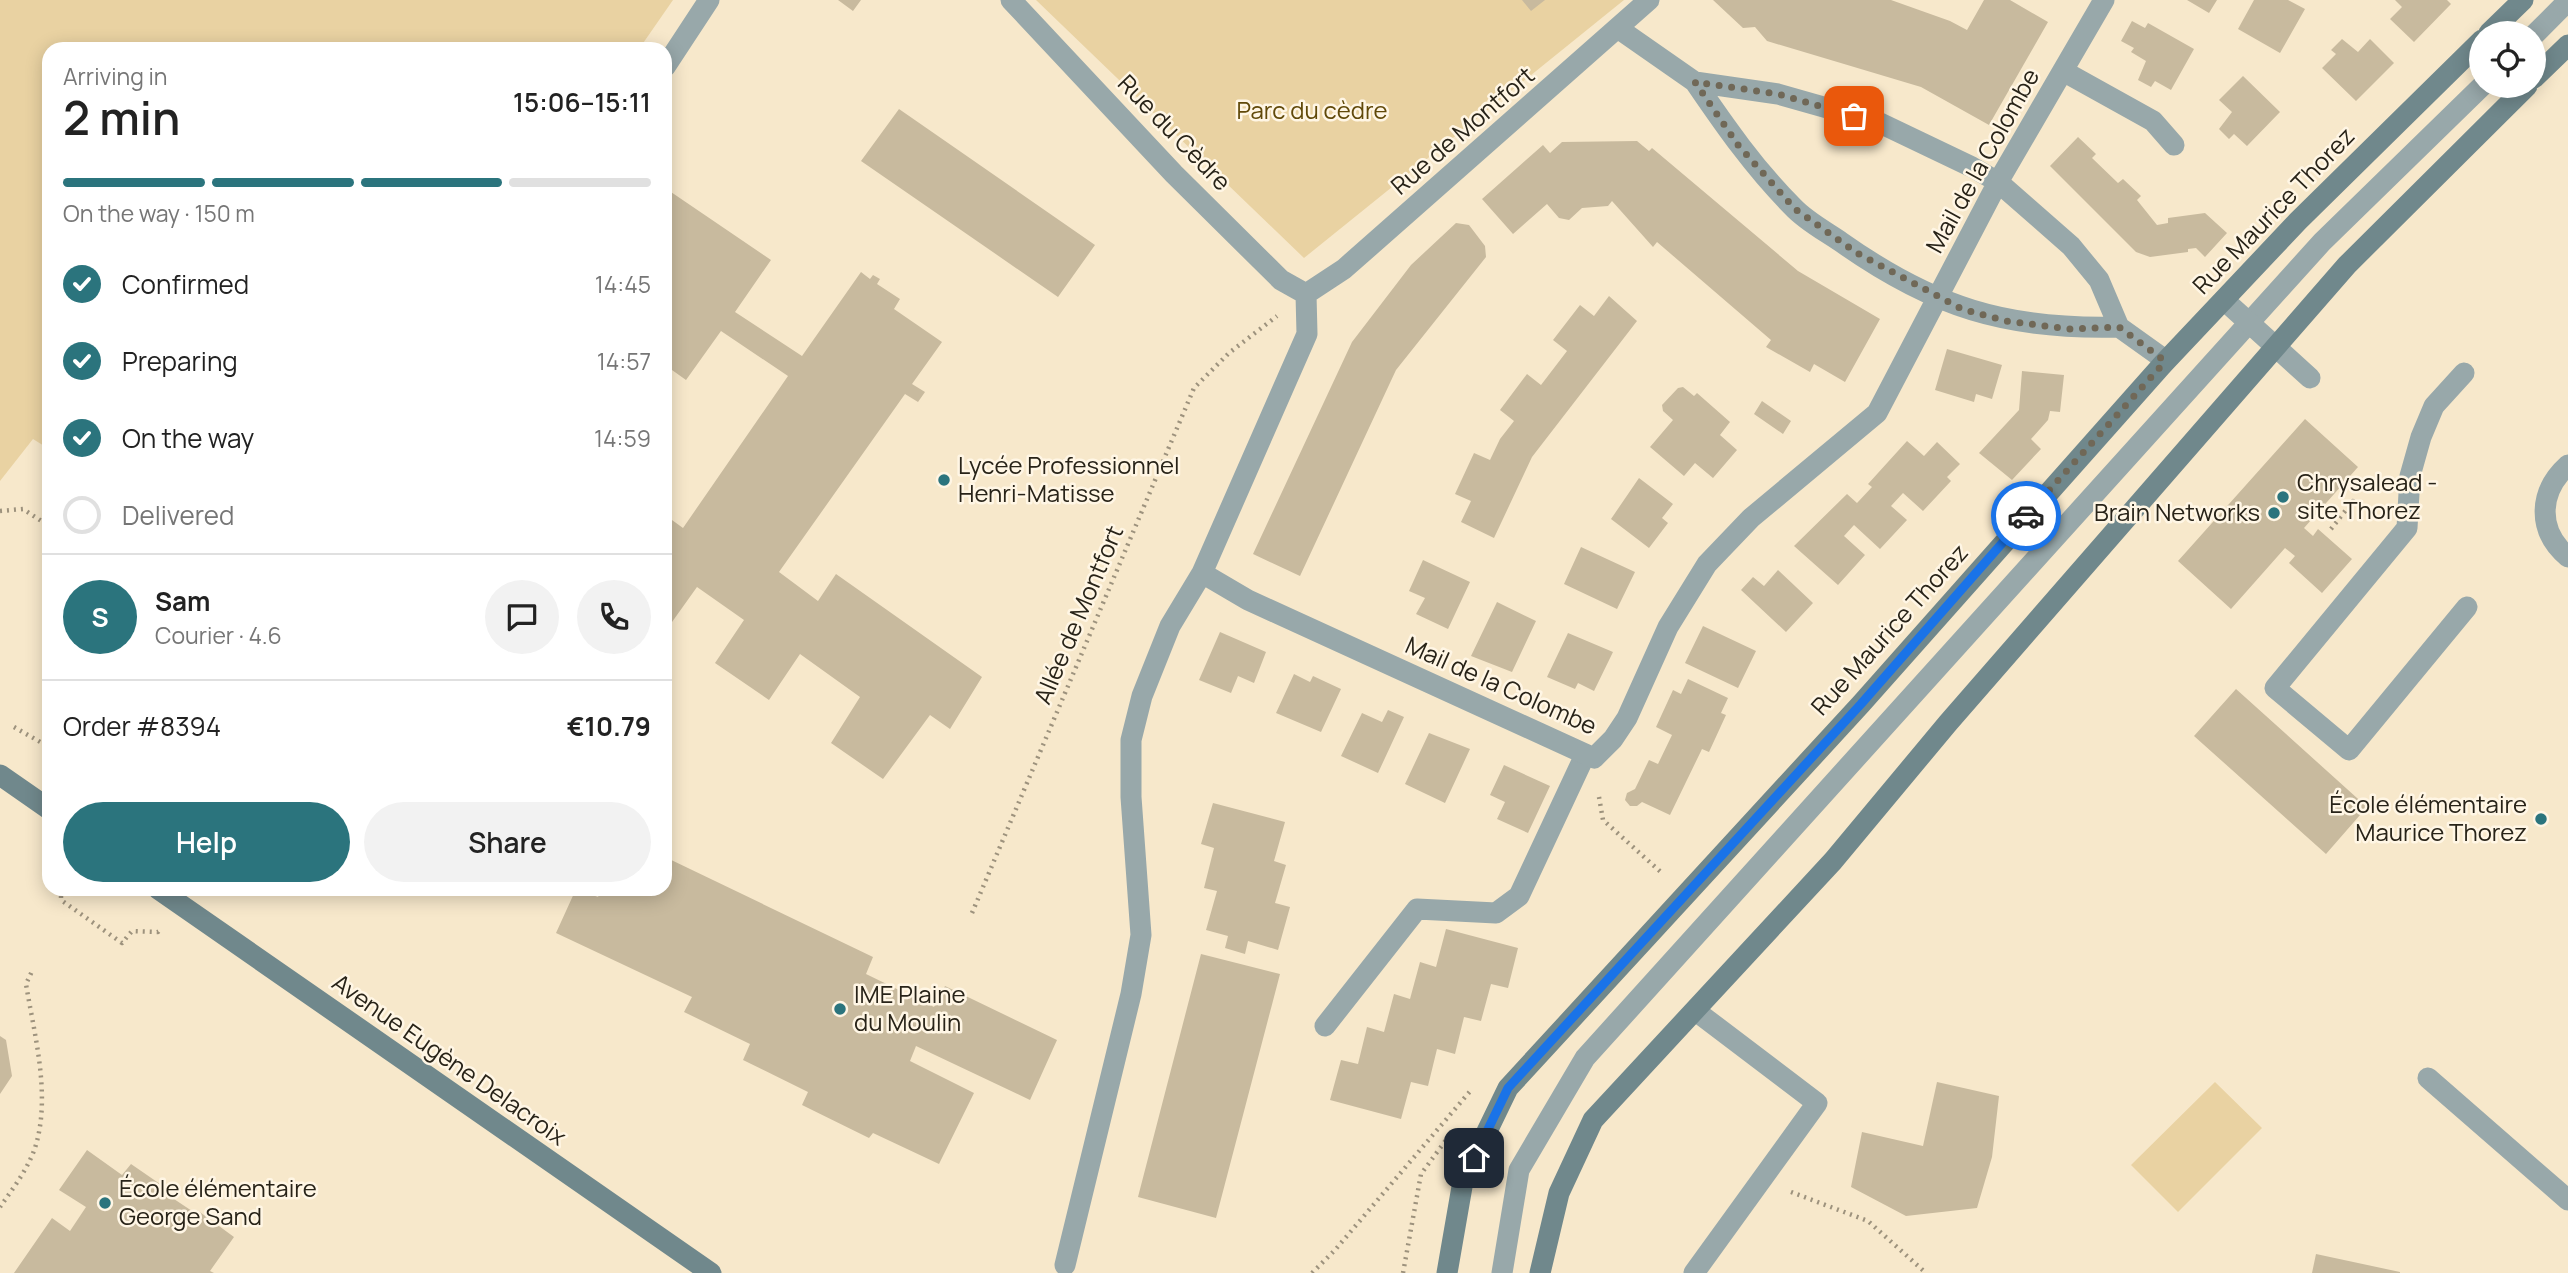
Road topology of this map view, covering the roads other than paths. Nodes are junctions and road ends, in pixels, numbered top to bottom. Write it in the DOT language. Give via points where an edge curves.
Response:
graph roads {
  1 [pos="709,0"];
  2 [pos="1011,0"];
  3 [pos="1649,0"];
  4 [pos="2104,0"];
  5 [pos="2523,0"];
  6 [pos="2568,1"];
  7 [pos="2501,21"];
  8 [pos="2546,23"];
  9 [pos="1619,29"];
  10 [pos="2568,44"];
  11 [pos="2469,53"];
  12 [pos="672,56"];
  13 [pos="2546,66"];
  14 [pos="2063,71"];
  15 [pos="1695,82"];
  16 [pos="2470,98"];
  17 [pos="2515,98"];
  18 [pos="2174,145"];
  19 [pos="1998,182"];
  20 [pos="1306,295"];
  21 [pos="1939,298"];
  22 [pos="2224,300"];
  23 [pos="2250,323"];
  24 [pos="2119,327"];
  25 [pos="2276,346"];
  26 [pos="2163,364"];
  27 [pos="2464,373"];
  28 [pos="2309,378"];
  29 [pos="2568,465"];
  30 [pos="2568,557"];
  31 [pos="1202,573"];
  32 [pos="2467,607"];
  33 [pos="1590,756"];
  34 [pos="0,775"];
  35 [pos="42,804"];
  36 [pos="167,896"];
  37 [pos="1697,1012"];
  38 [pos="1325,1026"];
  39 [pos="2428,1078"];
  40 [pos="2568,1200"];
  41 [pos="1065,1265"];
  42 [pos="711,1273"];
  43 [pos="1447,1273"];
  44 [pos="1502,1273"];
  45 [pos="1540,1273"];
  46 [pos="1694,1273"];
  1 -- 12 [label="street"];
  2 -- 20 [label="street, Rue du Cèdre" via="1280,280"];
  3 -- 9 [label="street, Rue de Montfort"];
  4 -- 14 [label="street, Mail de la Colombe"];
  5 -- 7 [label="main road"];
  6 -- 8 [label="street"];
  9 -- 15 [label="street"];
  9 -- 20 [label="street, Rue de Montfort" via="1345,270"];
  10 -- 13 [label="main road"];
  11 -- 22 [label="main road, Rue Maurice Thorez"];
  14 -- 18 [label="street" via="2153,121"];
  14 -- 19 [label="street, Mail de la Colombe"];
  15 -- 19 [label="street" via="1778,94 1880,123"];
  15 -- 21 [label="street" via="1738,145 1795,209 1857,253"];
  16 -- 23 [label="street" via="2322,242"];
  17 -- 25 [label="main road" via="2347,265"];
  19 -- 21 [label="street, Mail de la Colombe"];
  19 -- 24 [label="street" via="2071,246 2099,280"];
  20 -- 31 [label="street" via="1307,334"];
  21 -- 24 [label="street" via="2006,321 2069,329"];
  21 -- 33 [label="street, Mail de la Colombe" via="1877,413 1751,518 1707,564 1668,627 1627,718 1613,739"];
  22 -- 23 [label="street"];
  22 -- 26 [label="main road, Rue Maurice Thorez"];
  23 -- 25 [label="street"];
  23 -- 44 [label="street" via="1585,1058 1519,1170"];
  24 -- 26 [label="street"];
  25 -- 28 [label="street"];
  25 -- 37 [label="main road" via="1833,861"];
  26 -- 43 [label="main road, Rue Maurice Thorez" via="1861,704 1508,1088 1463,1181"];
  27 -- 32 [label="street" via="2434,406 2421,437 2410,476 2407,528 2275,688 2349,750"];
  29 -- 30 [label="street" via="2547,492 2544,511 2547,531"];
  31 -- 33 [label="street, Mail de la Colombe" via="1248,600"];
  31 -- 41 [label="street" via="1170,626 1142,696 1132,740 1130,797 1141,935"];
  33 -- 38 [label="street" via="1519,896 1496,913 1417,909"];
  34 -- 35 [label="main road"];
  36 -- 42 [label="main road, Avenue Eugène Delacroix"];
  37 -- 45 [label="main road" via="1593,1121 1559,1193"];
  37 -- 46 [label="street" via="1817,1103"];
  39 -- 40 [label="street"];
}
